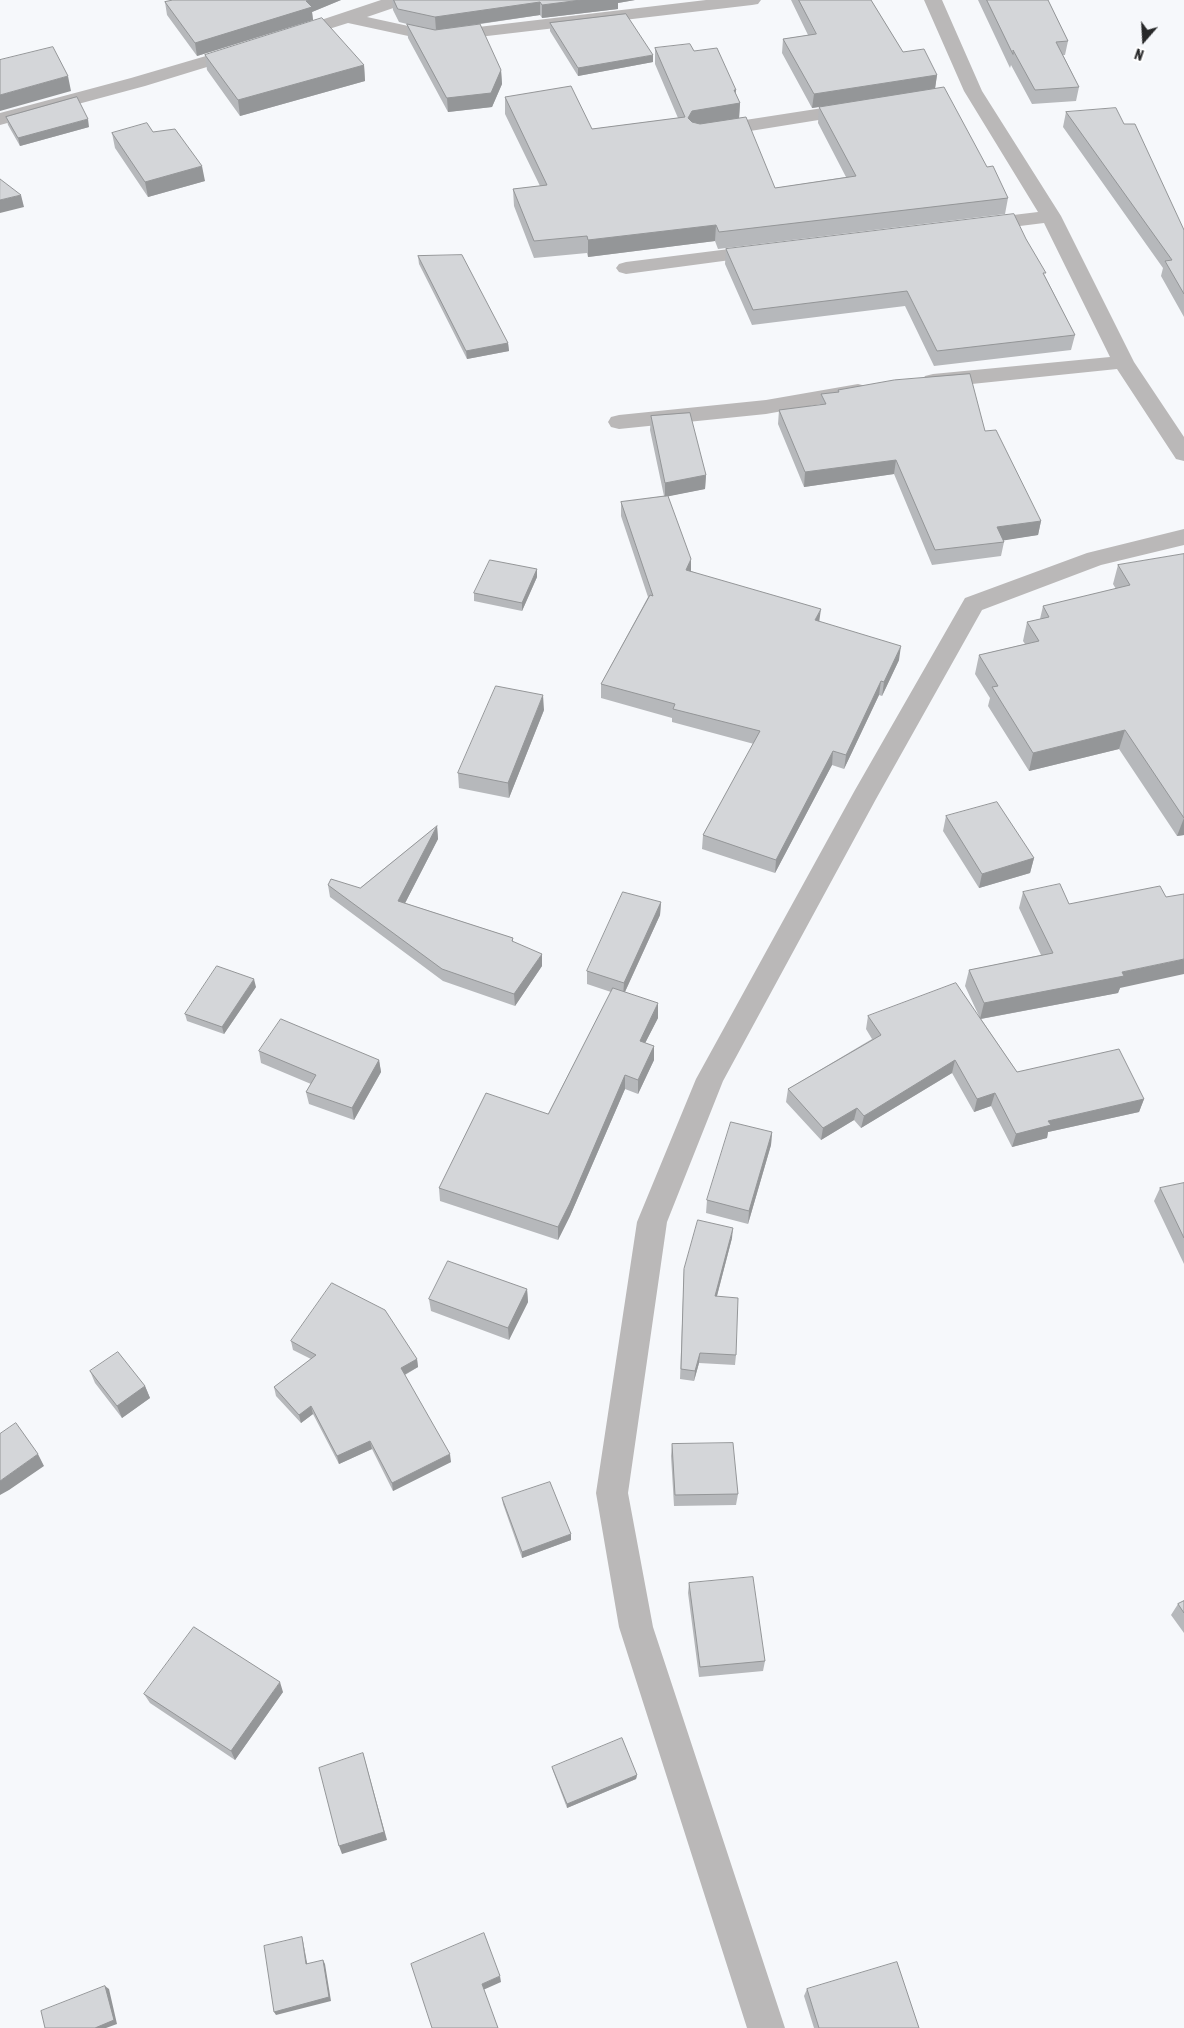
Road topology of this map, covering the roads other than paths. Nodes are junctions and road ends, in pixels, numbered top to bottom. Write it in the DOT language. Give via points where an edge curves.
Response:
graph roads {
  1 [pos="399,0"];
  2 [pos="752,0"];
  3 [pos="933,0"];
  4 [pos="349,18"];
  5 [pos="276,40"];
  6 [pos="257,46"];
  7 [pos="973,91"];
  8 [pos="953,94"];
  9 [pos="875,106"];
  10 [pos="0,119"];
  11 [pos="699,134"];
  12 [pos="1051,216"];
  13 [pos="957,228"];
  14 [pos="783,248"];
  15 [pos="626,268"];
  16 [pos="1123,362"];
  17 [pos="917,383"];
  18 [pos="879,387"];
  19 [pos="620,422"];
  20 [pos="1184,454"];
  21 [pos="1184,537"];
  22 [pos="766,2028"];
  1 -- 4 [label="street"];
  2 -- 4 [label="street" via="436,37"];
  3 -- 7 [label="street"];
  4 -- 5 [label="street"];
  6 -- 10 [label="street"];
  7 -- 8 [label="street"];
  7 -- 12 [label="street"];
  9 -- 11 [label="street"];
  12 -- 13 [label="street"];
  12 -- 16 [label="street"];
  14 -- 15 [label="street"];
  16 -- 17 [label="street"];
  16 -- 20 [label="street"];
  18 -- 19 [label="street" via="766,406"];
  21 -- 22 [label="street" via="1095,559 973,604 710,1079 652,1222 612,1493 636,1627"];
}
